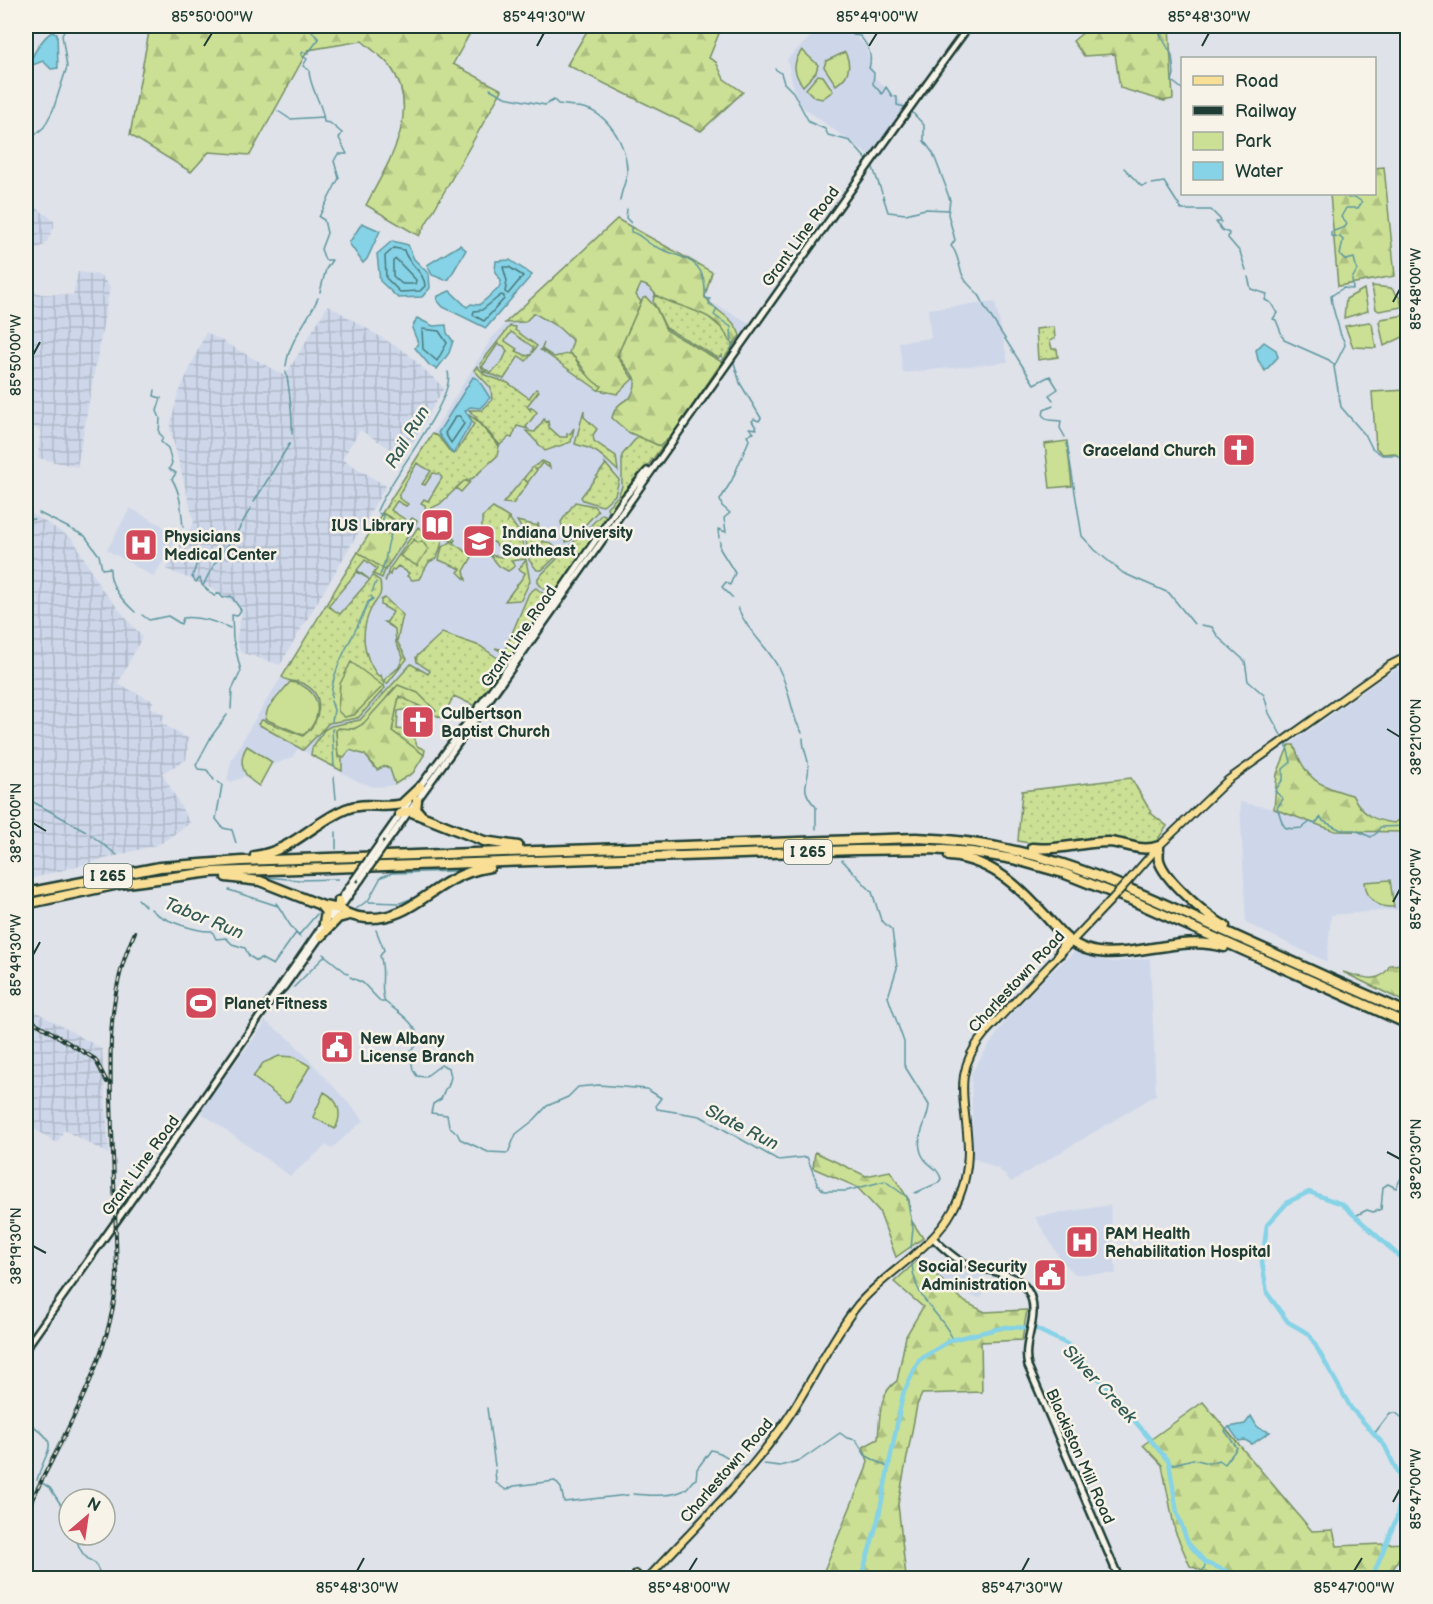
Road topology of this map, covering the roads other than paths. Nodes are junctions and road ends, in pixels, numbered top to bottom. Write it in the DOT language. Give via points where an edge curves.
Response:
graph roads {
  1 [pos="969,26"];
  2 [pos="655,464"];
  3 [pos="1407,656"];
  4 [pos="420,786"];
  5 [pos="417,800"];
  6 [pos="403,811"];
  7 [pos="421,815"];
  8 [pos="978,842"];
  9 [pos="1159,846"];
  10 [pos="584,849"];
  11 [pos="1137,849"];
  12 [pos="856,850"];
  13 [pos="1150,857"];
  14 [pos="555,861"];
  15 [pos="201,863"];
  16 [pos="1162,867"];
  17 [pos="175,876"];
  18 [pos="26,893"];
  19 [pos="26,904"];
  20 [pos="318,904"];
  21 [pos="338,906"];
  22 [pos="349,915"];
  23 [pos="324,922"];
  24 [pos="1061,933"];
  25 [pos="321,936"];
  26 [pos="1071,942"];
  27 [pos="1082,948"];
  28 [pos="1061,952"];
  29 [pos="1287,971"];
  30 [pos="1316,972"];
  31 [pos="274,996"];
  32 [pos="1407,1013"];
  33 [pos="1407,1024"];
  34 [pos="933,1238"];
  35 [pos="26,1348"];
  36 [pos="648,1578"];
  37 [pos="1119,1578"];
  1 -- 2 [label="main road, Grant Line Road"];
  2 -- 4 [label="main road, Grant Line Road" via="626,497"];
  2 -- 5 [label="main road, Grant Line Road"];
  3 -- 9 [label="main road, Charlestown Road" via="1235,774"];
  4 -- 6 [label="highway" via="405,802"];
  5 -- 6 [label="main road, Grant Line Road"];
  5 -- 7 [label="highway" via="416,808"];
  6 -- 7 [label="highway"];
  6 -- 15 [label="highway" via="374,803 354,806 279,850"];
  6 -- 21 [label="main road, Grant Line Road, bridge"];
  7 -- 10 [label="highway" via="500,844"];
  8 -- 10 [label="highway, I 265" via="916,838"];
  8 -- 11 [label="highway" via="1048,849 1111,843"];
  8 -- 30 [label="highway, I 265" via="1036,854 1089,871"];
  9 -- 11 [label="highway"];
  9 -- 13 [label="main road, Charlestown Road"];
  9 -- 16 [label="highway"];
  10 -- 15 [label="highway, I 265"];
  11 -- 13 [label="highway"];
  12 -- 14 [label="highway, I 265"];
  12 -- 24 [label="highway" via="955,856 982,864 1012,882"];
  12 -- 29 [label="highway, I 265" via="951,850 1043,867 1131,900"];
  13 -- 16 [label="highway"];
  13 -- 26 [label="main road, Charlestown Road, bridge"];
  14 -- 17 [label="highway, I 265"];
  14 -- 22 [label="highway" via="472,871 390,916"];
  15 -- 18 [label="highway, I 265"];
  16 -- 30 [label="highway" via="1211,918"];
  17 -- 19 [label="highway, I 265"];
  17 -- 20 [label="highway" via="253,879"];
  20 -- 21 [label="highway"];
  20 -- 23 [label="highway" via="326,912"];
  21 -- 22 [label="highway"];
  21 -- 23 [label="main road, Grant Line Road"];
  21 -- 25 [label="main road, Grant Line Road"];
  22 -- 25 [label="highway" via="338,918"];
  23 -- 31 [label="main road, Grant Line Road"];
  24 -- 26 [label="highway"];
  24 -- 28 [label="highway"];
  25 -- 31 [label="main road, Grant Line Road"];
  26 -- 27 [label="highway"];
  26 -- 28 [label="main road, Charlestown Road"];
  27 -- 28 [label="highway"];
  27 -- 29 [label="highway" via="1118,954 1196,942 1228,948"];
  28 -- 34 [label="main road, Charlestown Road" via="985,1033 969,1057 962,1085 968,1151 965,1178 952,1212"];
  29 -- 33 [label="highway, I 265"];
  30 -- 32 [label="highway, I 265"];
  31 -- 35 [label="main road, Grant Line Road"];
  34 -- 36 [label="main road, Charlestown Road" via="861,1302 770,1444"];
  34 -- 37 [label="main road, Blackiston Mill Road" via="963,1262 1011,1277 1031,1297 1025,1355 1030,1374"];
}
